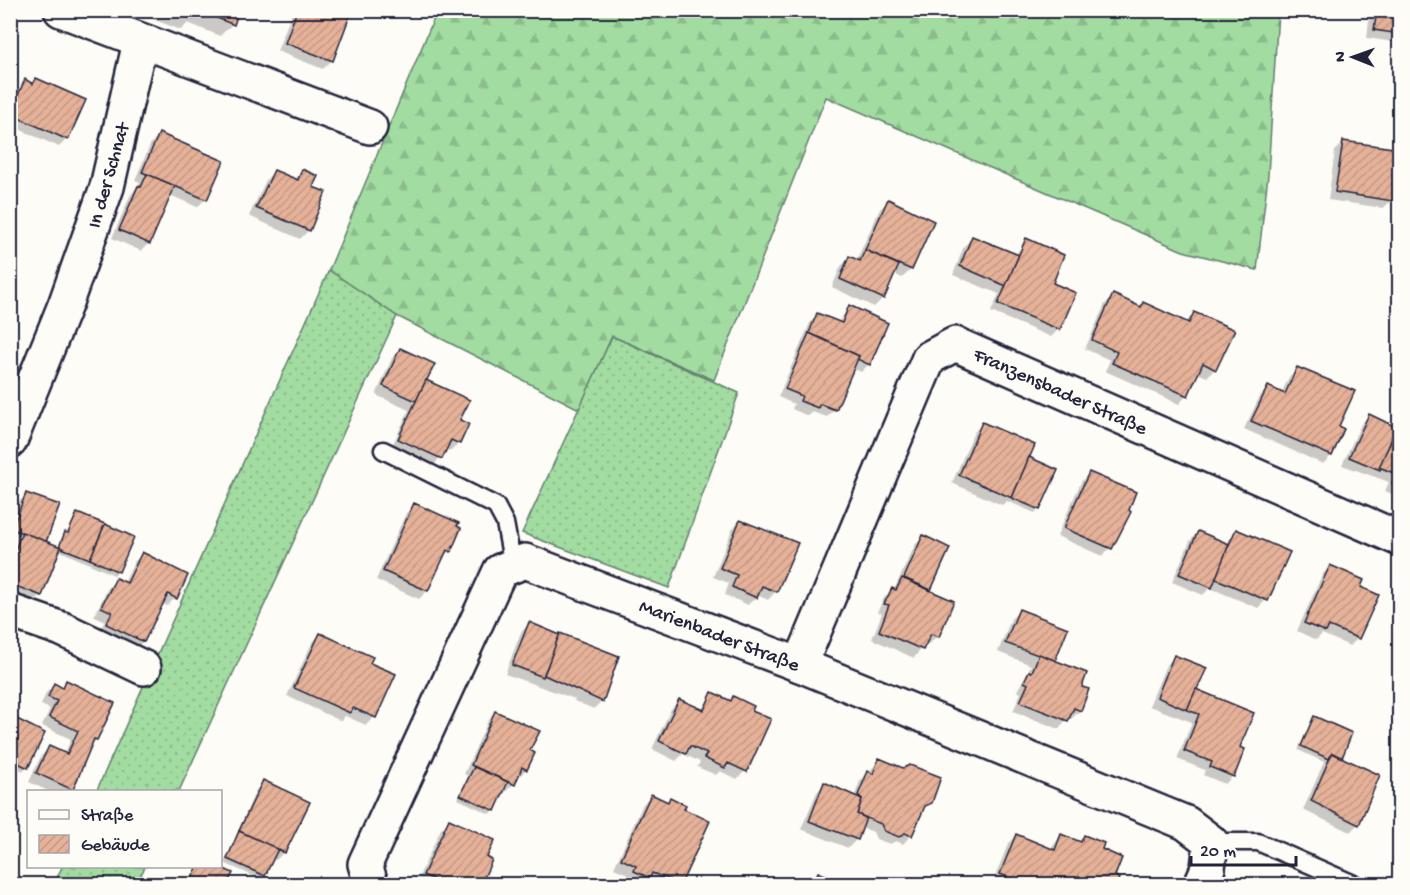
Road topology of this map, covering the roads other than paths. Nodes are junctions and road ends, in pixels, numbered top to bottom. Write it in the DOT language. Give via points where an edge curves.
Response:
graph roads {
  1 [pos="61,10"];
  2 [pos="140,42"];
  3 [pos="370,127"];
  4 [pos="10,441"];
  5 [pos="383,450"];
  6 [pos="1400,539"];
  7 [pos="513,566"];
  8 [pos="10,611"];
  9 [pos="800,665"];
  10 [pos="144,668"];
  11 [pos="1211,842"];
  12 [pos="371,885"];
  13 [pos="1201,885"];
  14 [pos="1354,885"];
  1 -- 2 [label="street"];
  2 -- 3 [label="street"];
  2 -- 4 [label="street, In der Schnat" via="107,187"];
  5 -- 7 [label="lane" via="496,506 505,523"];
  6 -- 9 [label="street, Franzensbader Straße" via="955,344 929,358"];
  7 -- 9 [label="street, Marienbader Straße" via="525,561"];
  7 -- 12 [label="street" via="500,571 365,864"];
  8 -- 10 [label="street" via="62,629"];
  9 -- 11 [label="street, Marienbader Straße" via="1186,824"];
  11 -- 13 [label="street"];
  11 -- 14 [label="lane" via="1258,842"];
}
